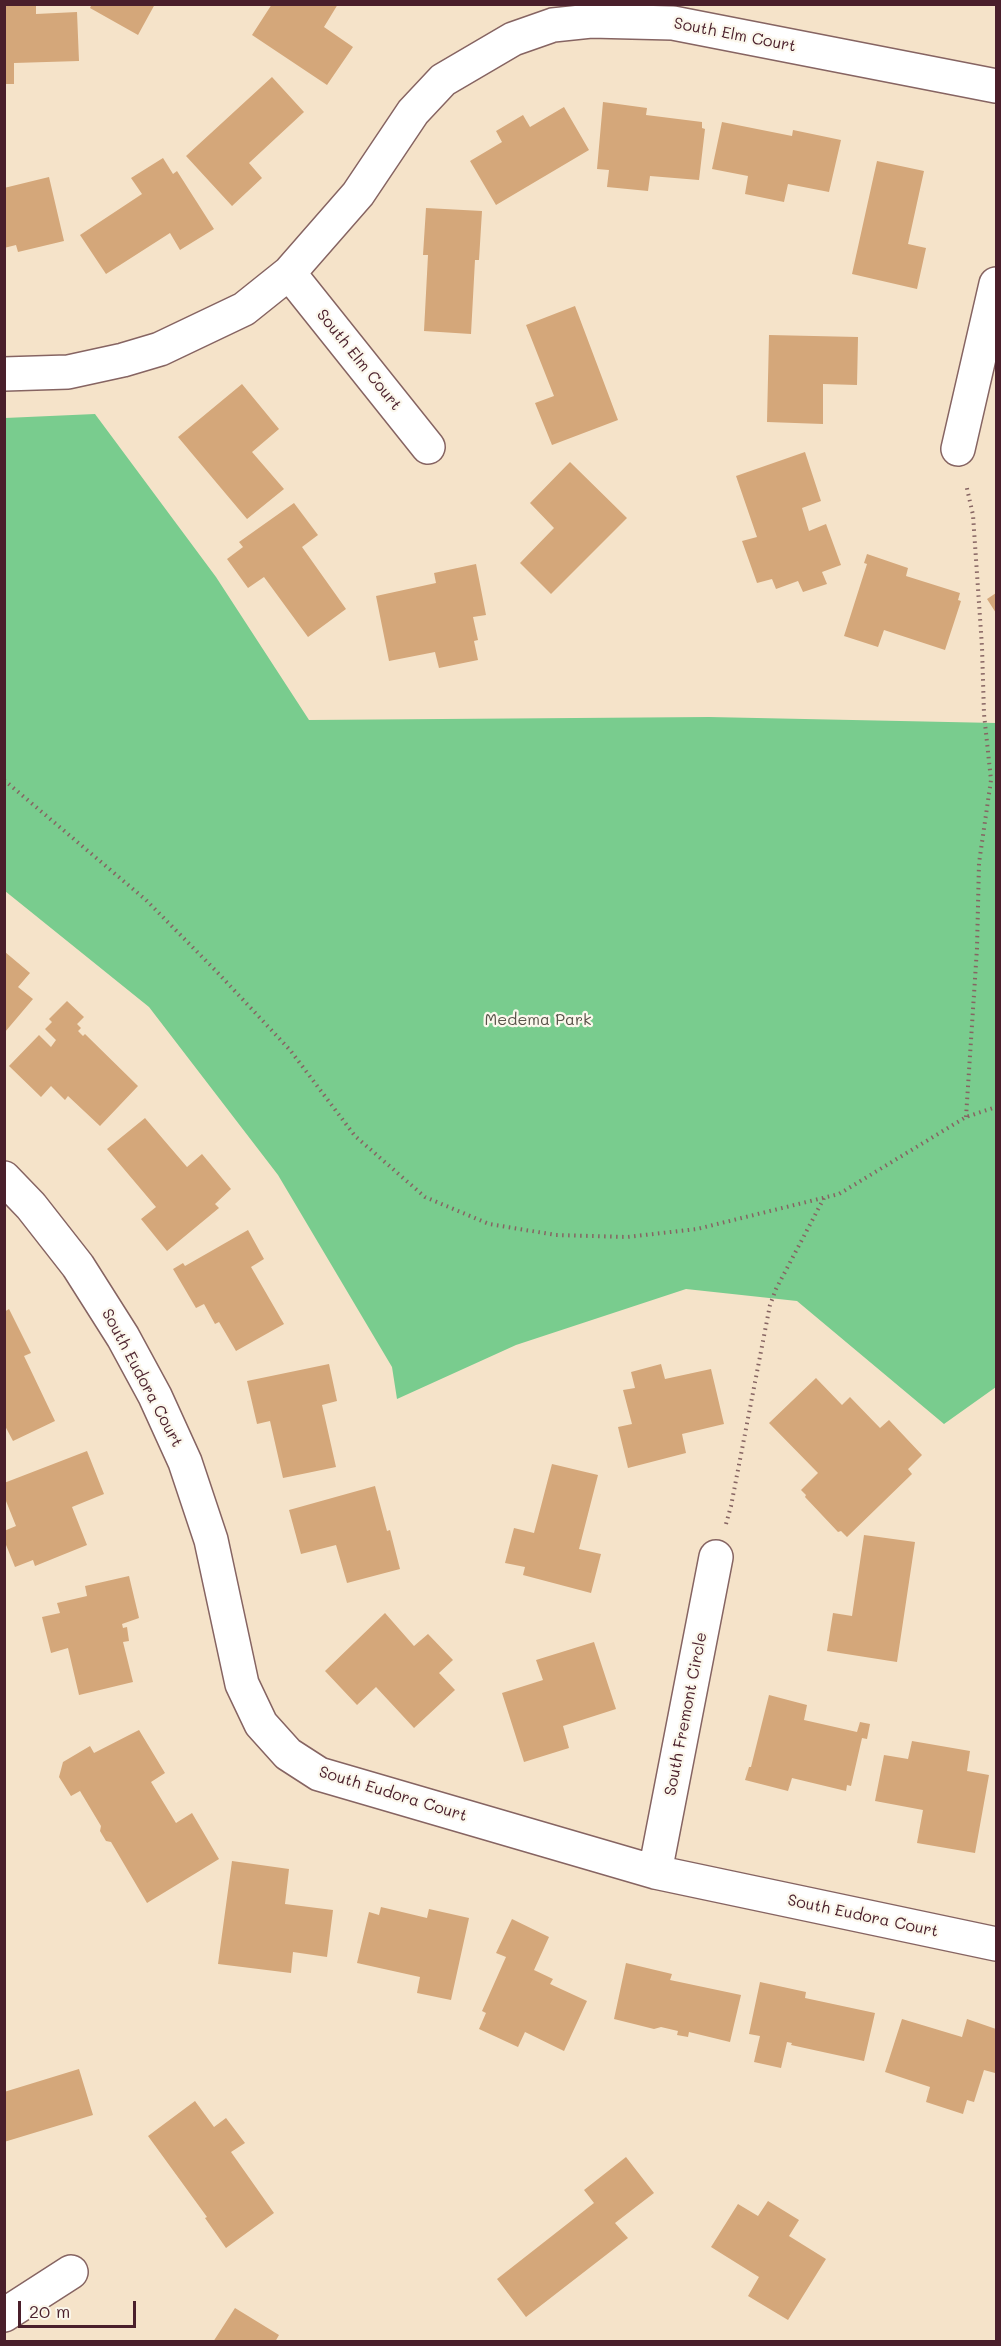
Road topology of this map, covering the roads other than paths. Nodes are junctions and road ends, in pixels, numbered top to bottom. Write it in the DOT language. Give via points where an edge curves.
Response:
graph roads {
  1 [pos="996,86"];
  2 [pos="289,273"];
  3 [pos="996,284"];
  4 [pos="4,374"];
  5 [pos="428,447"];
  6 [pos="958,449"];
  7 [pos="4,1178"];
  8 [pos="716,1557"];
  9 [pos="656,1872"];
  10 [pos="996,1944"];
  11 [pos="71,2272"];
  12 [pos="4,2315"];
  1 -- 2 [label="street, South Elm Court" via="673,22 591,21 553,25 513,39 443,80 413,112 358,194"];
  2 -- 4 [label="street, South Elm Court" via="244,309 160,349 68,372"];
  2 -- 5 [label="street, South Elm Court"];
  3 -- 6 [label="street"];
  7 -- 9 [label="street, South Eudora Court" via="78,1266 155,1396 185,1462 211,1540 242,1684 261,1724 288,1754 319,1774"];
  8 -- 9 [label="street, South Fremont Circle"];
  9 -- 10 [label="street, South Eudora Court"];
  11 -- 12 [label="street"];
}
